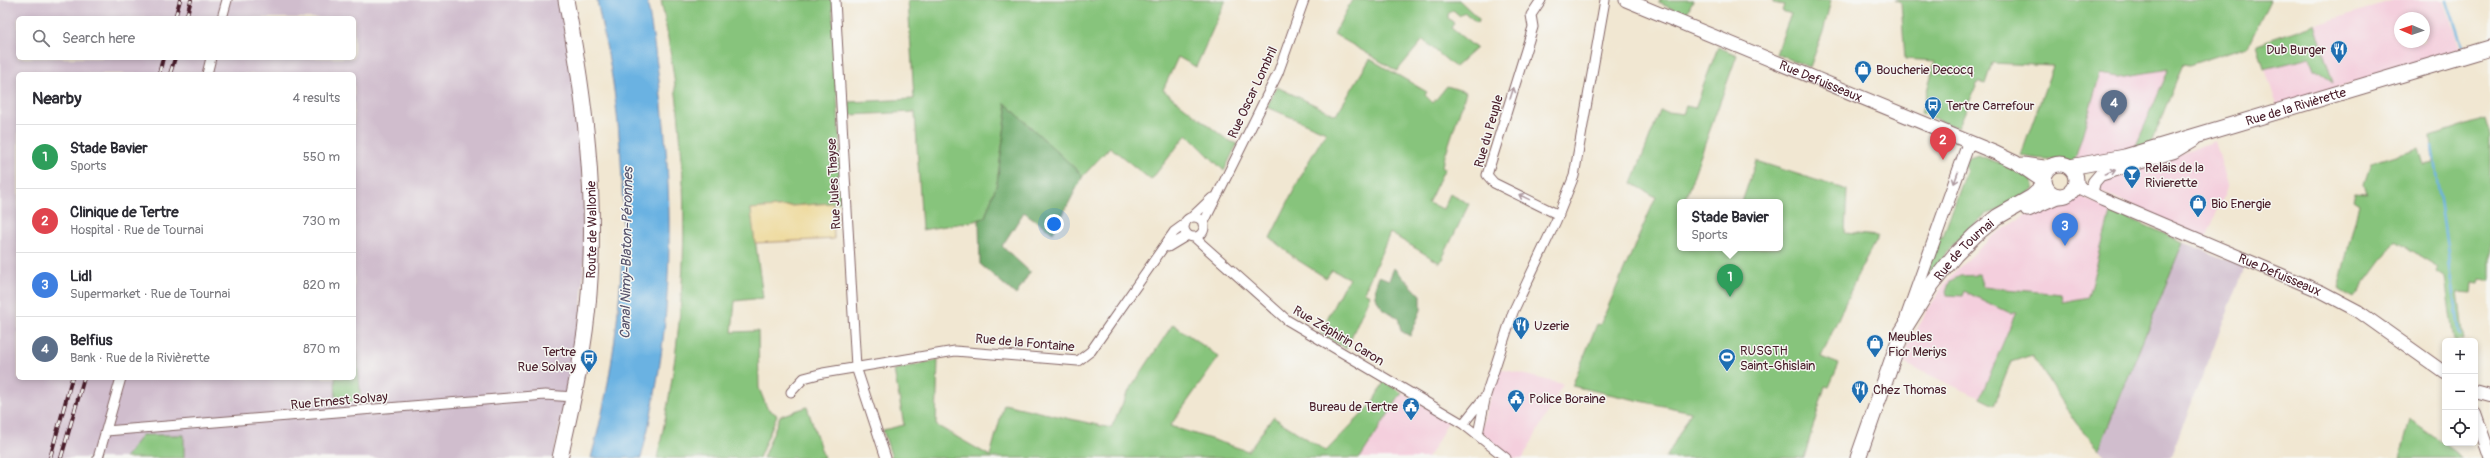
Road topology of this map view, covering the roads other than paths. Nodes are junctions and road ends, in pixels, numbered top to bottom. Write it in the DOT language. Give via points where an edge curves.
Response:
graph roads {
  1 [pos="227,0"];
  2 [pos="566,0"];
  3 [pos="835,0"];
  4 [pos="1304,0"];
  5 [pos="1540,0"];
  6 [pos="1604,0"];
  7 [pos="1626,0"];
  8 [pos="223,16"];
  9 [pos="2490,48"];
  10 [pos="210,60"];
  11 [pos="207,72"];
  12 [pos="2203,134"];
  13 [pos="1969,142"];
  14 [pos="2015,162"];
  15 [pos="2053,165"];
  16 [pos="2044,183"];
  17 [pos="2070,184"];
  18 [pos="1218,191"];
  19 [pos="2098,197"];
  20 [pos="1559,214"];
  21 [pos="1192,217"];
  22 [pos="1185,224"];
  23 [pos="1204,227"];
  24 [pos="1191,236"];
  25 [pos="1162,252"];
  26 [pos="1213,254"];
  27 [pos="1902,332"];
  28 [pos="856,367"];
  29 [pos="2442,371"];
  30 [pos="1888,372"];
  31 [pos="120,380"];
  32 [pos="791,392"];
  33 [pos="2478,393"];
  34 [pos="1486,395"];
  35 [pos="2490,396"];
  36 [pos="574,398"];
  37 [pos="2478,422"];
  38 [pos="1463,424"];
  39 [pos="106,432"];
  40 [pos="1478,434"];
  41 [pos="2490,456"];
  42 [pos="98,458"];
  43 [pos="560,458"];
  44 [pos="886,458"];
  45 [pos="1506,458"];
  46 [pos="1858,458"];
  1 -- 8 [label="street"];
  2 -- 36 [label="main road, Route de Wallonie" via="583,90 592,202 589,294"];
  3 -- 28 [label="street, Rue Jules Thayse"];
  4 -- 18 [label="street, Rue Oscar Lombril" via="1278,73"];
  20 -- 5 [label="street, Rue du Peuple, one-way" via="1494,183 1487,175 1533,27 1531,14"];
  6 -- 20 [label="street" via="1581,144 1574,176"];
  7 -- 13 [label="main road, Rue Defuisseaux"];
  9 -- 12 [label="main road, Rue de la Rivièrette"];
  10 -- 11 [label="street"];
  12 -- 17 [label="main road, Rue de la Rivièrette" via="2101,164"];
  19 -- 12 [label="street, one-way" via="2092,190 2100,175 2174,152"];
  13 -- 14 [label="main road, Rue Defuisseaux"];
  13 -- 27 [label="street, Rue de Tournai, one-way"];
  14 -- 15 [label="main road, Rue Defuisseaux" via="2033,167"];
  14 -- 16 [label="main road, Rue Defuisseaux"];
  15 -- 16 [label="main road" via="2046,171"];
  15 -- 17 [label="main road" via="2062,164"];
  16 -- 17 [label="main road" via="2050,192"];
  16 -- 27 [label="main road, Rue de Tournai" via="2032,197 1989,223 1955,255 1932,284"];
  17 -- 19 [label="street, Rue Defuisseaux"];
  17 -- 30 [label="main road, Rue de Tournai" via="2010,220 1959,264 1924,308 1896,363"];
  18 -- 21 [label="street, Rue Oscar Lombril"];
  18 -- 23 [label="street, Rue Oscar Lombril"];
  19 -- 29 [label="street, Rue Defuisseaux" via="2322,292 2358,311"];
  20 -- 34 [label="street" via="1513,312"];
  21 -- 22 [label="street"];
  21 -- 23 [label="street" via="1200,219"];
  22 -- 24 [label="street" via="1185,230"];
  22 -- 25 [label="street, Rue de la Fontaine" via="1174,232"];
  23 -- 24 [label="street"];
  23 -- 26 [label="street, Rue Zéphirin Caron"];
  24 -- 25 [label="street, Rue de la Fontaine" via="1184,236"];
  24 -- 26 [label="street, Rue Zéphirin Caron"];
  25 -- 28 [label="street, Rue de la Fontaine" via="1091,351 1078,360 969,351"];
  26 -- 38 [label="street, Rue Zéphirin Caron" via="1287,320"];
  27 -- 30 [label="main road, Rue de Tournai"];
  28 -- 32 [label="street, Rue de la Fontaine" via="810,376 798,383"];
  28 -- 44 [label="street, Rue Jules Thayse"];
  30 -- 46 [label="main road, Rue de Tournai"];
  31 -- 39 [label="street"];
  33 -- 35 [label="street"];
  34 -- 38 [label="street"];
  34 -- 40 [label="street"];
  36 -- 39 [label="street, Rue Ernest Solvay" via="545,396"];
  36 -- 43 [label="main road, Route de Wallonie"];
  37 -- 41 [label="street"];
  38 -- 40 [label="street"];
  39 -- 42 [label="street"];
  40 -- 45 [label="street"];
}
